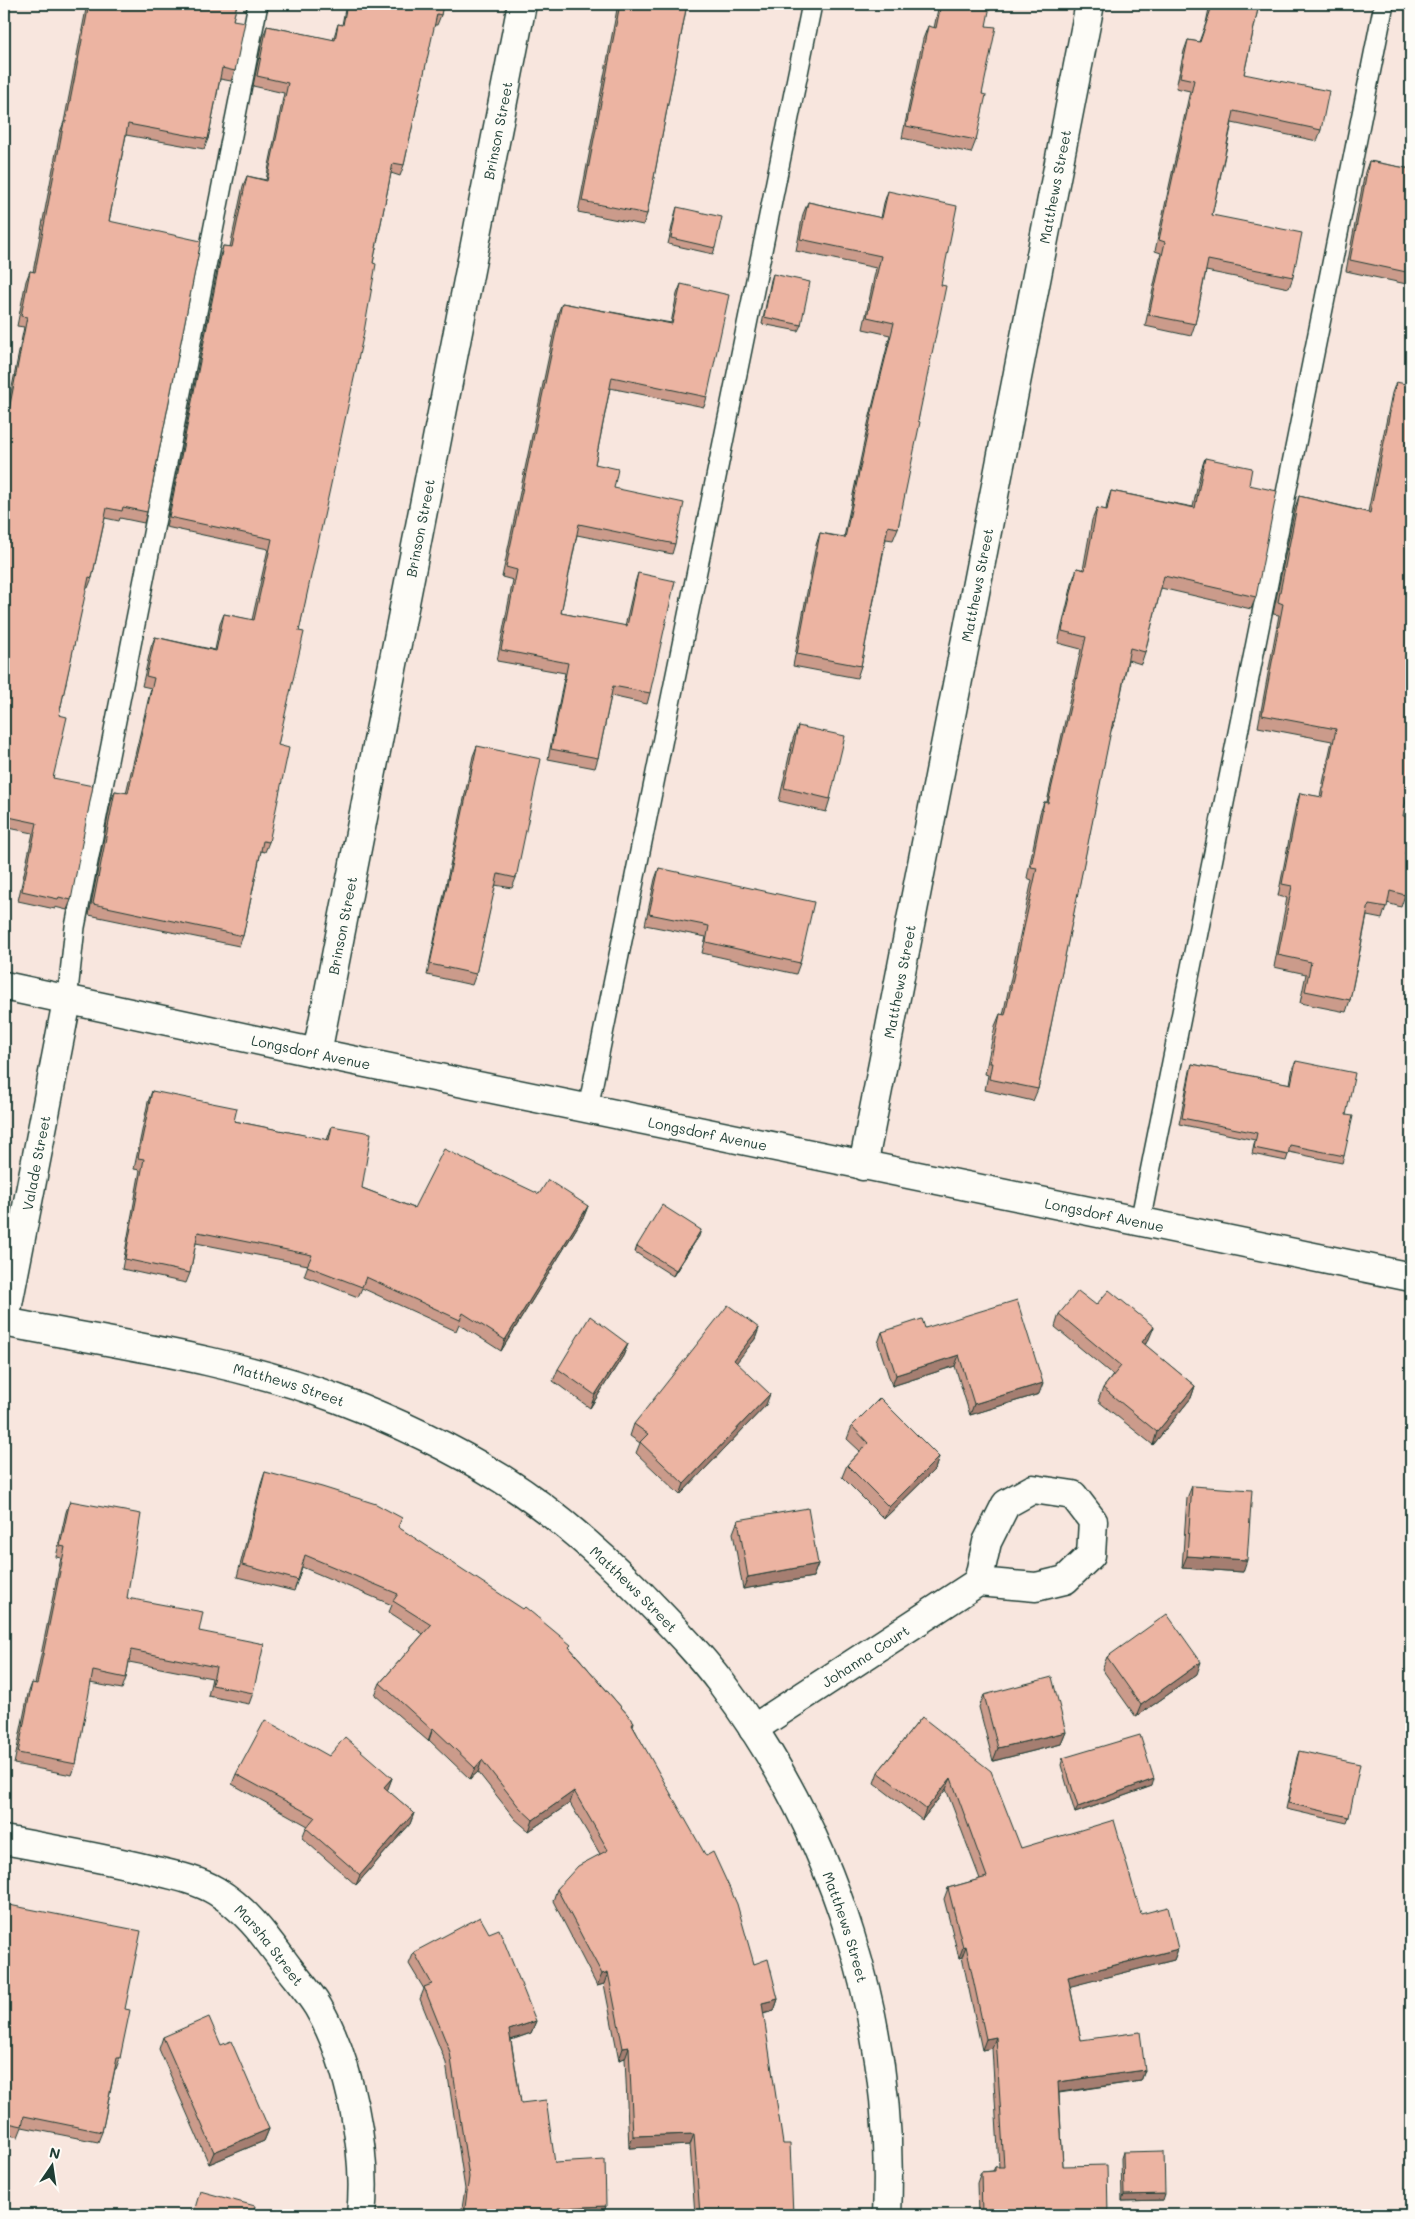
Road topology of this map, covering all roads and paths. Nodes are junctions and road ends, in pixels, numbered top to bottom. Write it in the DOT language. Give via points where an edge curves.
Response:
graph roads {
  1 [pos="258,4"];
  2 [pos="522,4"];
  3 [pos="812,4"];
  4 [pos="1090,4"];
  5 [pos="1384,4"];
  6 [pos="4,986"];
  7 [pos="67,1001"];
  8 [pos="317,1053"];
  9 [pos="588,1108"];
  10 [pos="863,1166"];
  11 [pos="1140,1222"];
  12 [pos="1411,1277"];
  13 [pos="4,1323"];
  14 [pos="978,1582"];
  15 [pos="753,1729"];
  16 [pos="4,1840"];
  17 [pos="361,2215"];
  18 [pos="887,2215"];
  1 -- 7 [label="lane" via="75,927"];
  2 -- 8 [label="street, Brinson Street"];
  3 -- 9 [label="lane"];
  4 -- 10 [label="street, Matthews Street"];
  5 -- 11 [label="lane"];
  6 -- 7 [label="street, Longsdorf Avenue"];
  7 -- 8 [label="street, Longsdorf Avenue"];
  7 -- 13 [label="street, Valade Street"];
  8 -- 9 [label="street, Longsdorf Avenue"];
  9 -- 10 [label="street, Longsdorf Avenue"];
  10 -- 11 [label="street, Longsdorf Avenue"];
  11 -- 12 [label="street, Longsdorf Avenue"];
  13 -- 15 [label="street, Matthews Street" via="178,1354 271,1376 341,1400 445,1447 510,1485 554,1516 608,1562 689,1644"];
  14 -- 14 [label="street" via="987,1542 1006,1504 1033,1489 1073,1495 1093,1521 1091,1555 1065,1580 1036,1587"];
  14 -- 15 [label="street, Johanna Court"];
  15 -- 18 [label="street, Matthews Street" via="816,1846 846,1924 865,1986 888,2132"];
  16 -- 17 [label="street, Marsha Street" via="109,1859 173,1875 216,1891 259,1928 318,2007 347,2077 359,2140 364,2190"];
}
